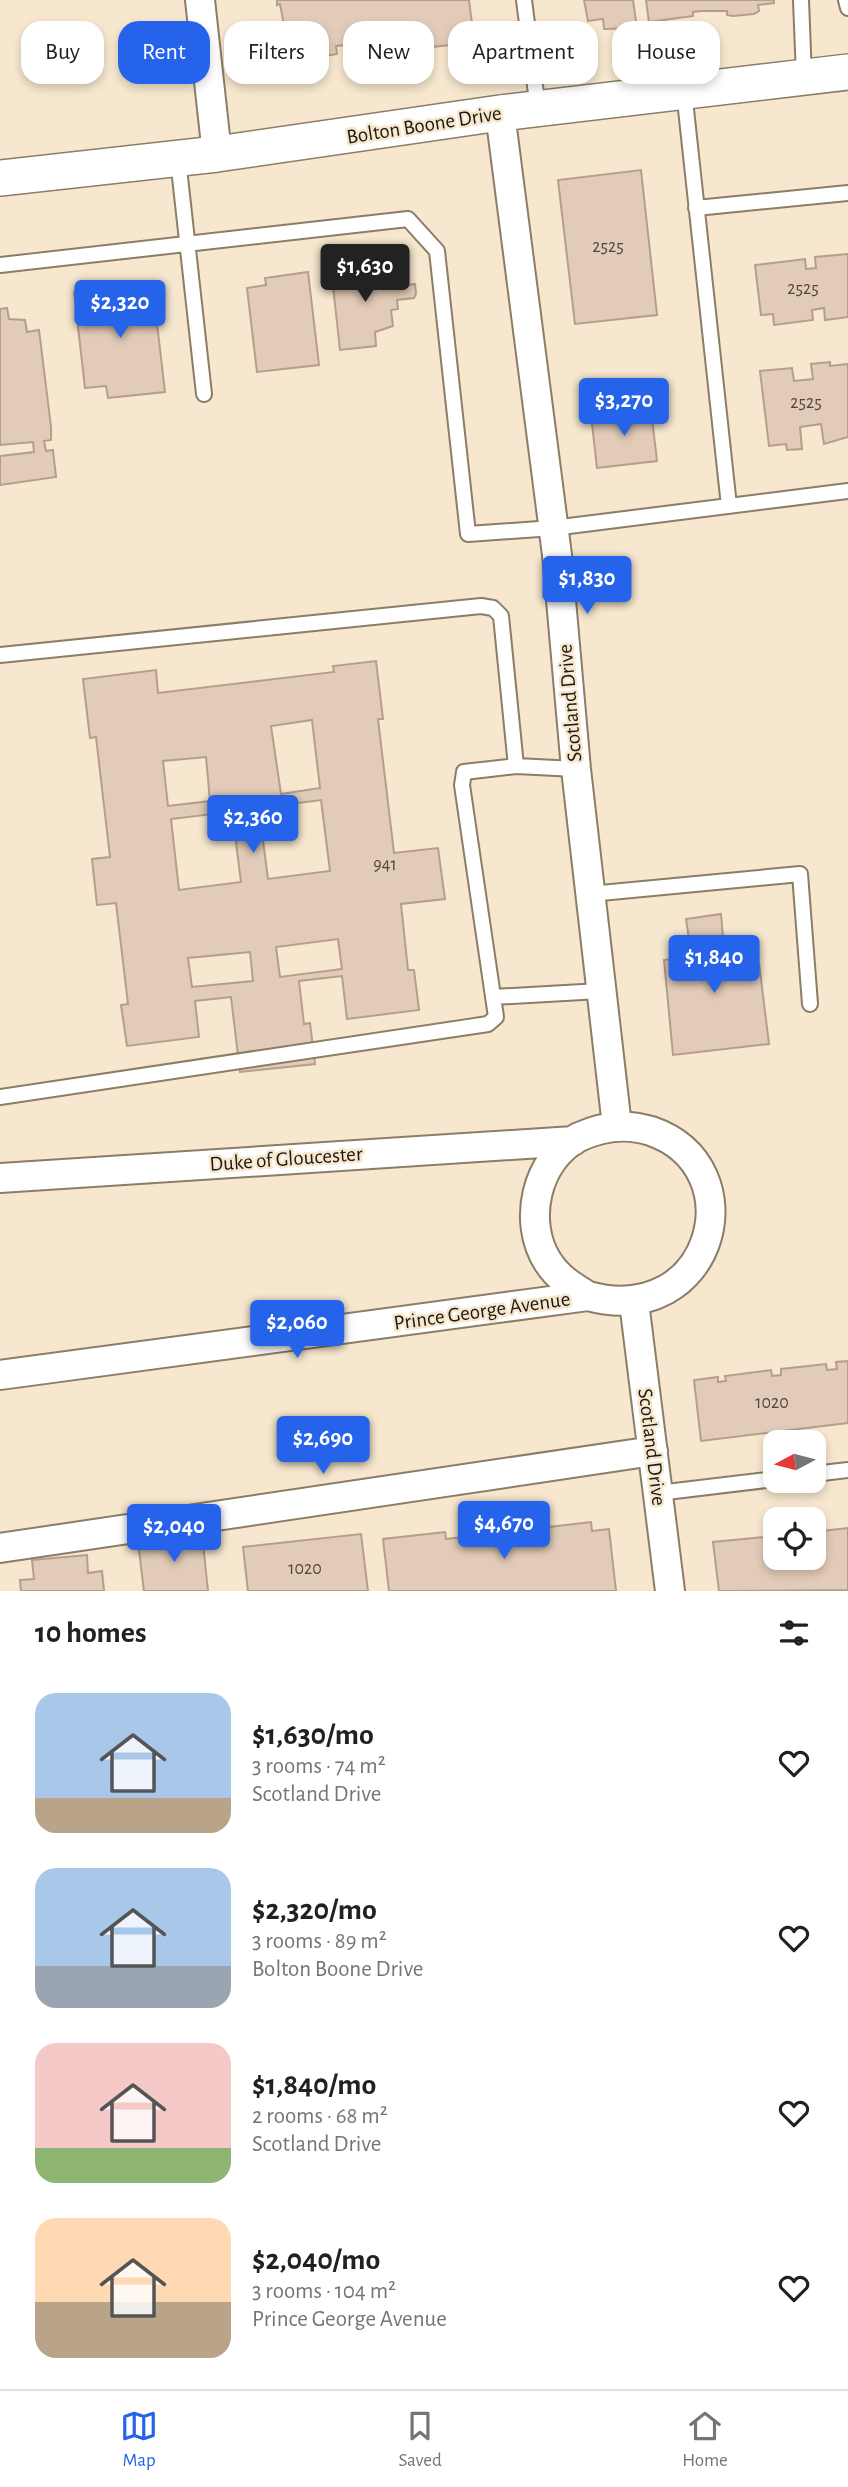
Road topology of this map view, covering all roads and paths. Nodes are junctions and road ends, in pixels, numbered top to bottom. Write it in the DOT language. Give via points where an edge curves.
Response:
graph roads {
  1 [pos="200,0"];
  2 [pos="524,0"];
  3 [pos="801,0"];
  4 [pos="846,0"];
  5 [pos="848,8"];
  6 [pos="848,72"];
  7 [pos="804,77"];
  8 [pos="684,91"];
  9 [pos="538,109"];
  10 [pos="500,113"];
  11 [pos="217,154"];
  12 [pos="178,159"];
  13 [pos="0,178"];
  14 [pos="848,193"];
  15 [pos="696,208"];
  16 [pos="186,243"];
  17 [pos="0,265"];
  18 [pos="204,394"];
  19 [pos="848,491"];
  20 [pos="729,506"];
  21 [pos="553,528"];
  22 [pos="0,655"];
  23 [pos="516,766"];
  24 [pos="576,769"];
  25 [pos="590,894"];
  26 [pos="600,991"];
  27 [pos="494,997"];
  28 [pos="810,1004"];
  29 [pos="0,1097"];
  30 [pos="617,1126"];
  31 [pos="573,1141"];
  32 [pos="0,1178"];
  33 [pos="589,1296"];
  34 [pos="634,1302"];
  35 [pos="0,1375"];
  36 [pos="653,1451"];
  37 [pos="848,1470"];
  38 [pos="826,1473"];
  39 [pos="763,1480"];
  40 [pos="658,1493"];
  41 [pos="0,1548"];
  42 [pos="670,1591"];
  1 -- 11 [label="street"];
  2 -- 9 [label="lane"];
  3 -- 7 [label="lane"];
  4 -- 5 [label="lane"];
  6 -- 7 [label="street, Bolton Boone Drive"];
  7 -- 8 [label="street, Bolton Boone Drive"];
  8 -- 9 [label="street, Bolton Boone Drive"];
  8 -- 15 [label="lane"];
  9 -- 10 [label="street, Bolton Boone Drive"];
  10 -- 11 [label="street, Bolton Boone Drive"];
  10 -- 21 [label="street, Scotland Drive"];
  11 -- 12 [label="street, Bolton Boone Drive"];
  12 -- 13 [label="street, Bolton Boone Drive"];
  12 -- 16 [label="lane"];
  14 -- 15 [label="lane"];
  15 -- 20 [label="lane"];
  16 -- 17 [label="lane"];
  16 -- 18 [label="lane"];
  16 -- 21 [label="lane" via="408,219 437,251 468,534"];
  19 -- 20 [label="lane"];
  20 -- 21 [label="lane"];
  21 -- 24 [label="street, Scotland Drive"];
  22 -- 23 [label="lane" via="493,608 501,616"];
  23 -- 24 [label="lane"];
  23 -- 27 [label="lane" via="464,772 462,785"];
  24 -- 25 [label="street, Scotland Drive"];
  25 -- 26 [label="street, Scotland Drive"];
  25 -- 28 [label="lane" via="800,874"];
  26 -- 27 [label="lane"];
  26 -- 30 [label="street, Scotland Drive"];
  27 -- 29 [label="lane" via="496,1017 488,1024 466,1029"];
  30 -- 31 [label="street" via="594,1130"];
  30 -- 34 [label="street" via="650,1131 680,1147 700,1174 710,1205 704,1250 692,1269 666,1291"];
  31 -- 32 [label="street, Duke of Gloucester"];
  31 -- 33 [label="street" via="553,1160 540,1183 534,1210 537,1237 548,1262 566,1282"];
  33 -- 34 [label="street"];
  33 -- 35 [label="street, Prince George Avenue"];
  34 -- 36 [label="street, Scotland Drive"];
  36 -- 40 [label="street, Scotland Drive"];
  36 -- 41 [label="street"];
  37 -- 38 [label="lane"];
  39 -- 40 [label="lane"];
  40 -- 42 [label="street, Scotland Drive"];
}
